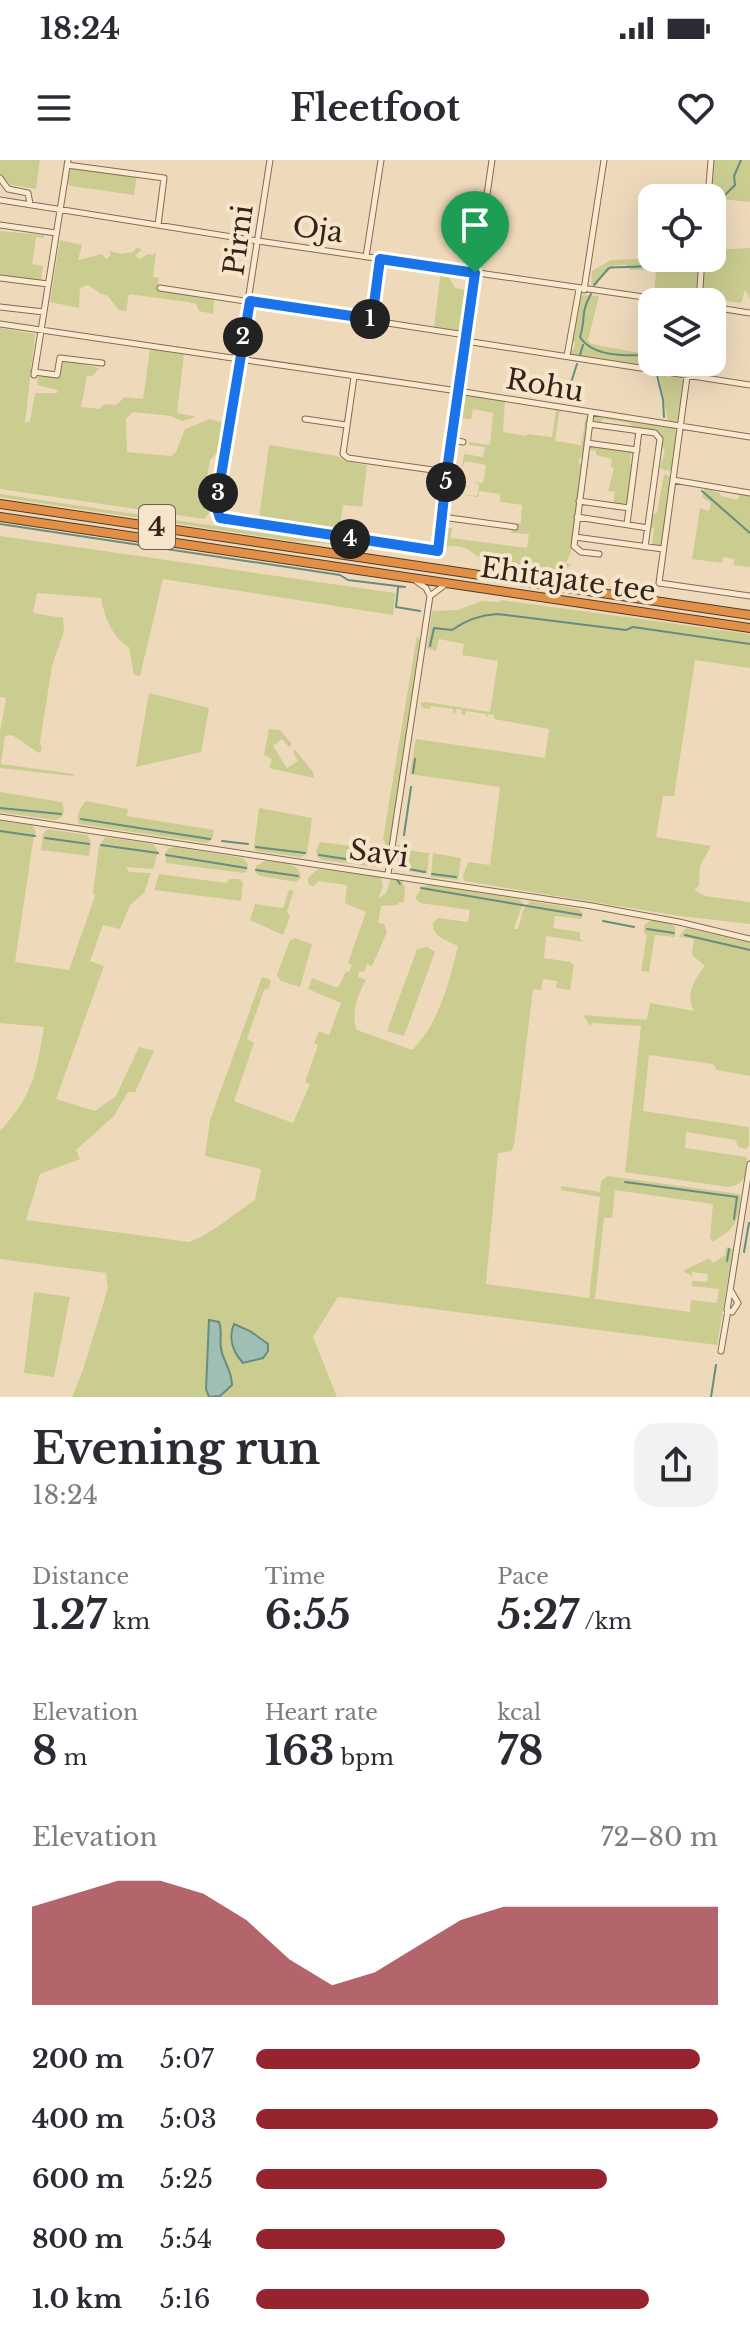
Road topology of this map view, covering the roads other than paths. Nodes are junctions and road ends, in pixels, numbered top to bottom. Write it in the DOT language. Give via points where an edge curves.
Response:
graph roads {
  1 [pos="270,160"];
  2 [pos="381,160"];
  3 [pos="492,160"];
  4 [pos="604,160"];
  5 [pos="711,160"];
  6 [pos="68,163"];
  7 [pos="0,178"];
  8 [pos="709,184"];
  9 [pos="0,200"];
  10 [pos="30,204"];
  11 [pos="59,209"];
  12 [pos="0,225"];
  13 [pos="158,225"];
  14 [pos="56,233"];
  15 [pos="258,241"];
  16 [pos="366,257"];
  17 [pos="380,259"];
  18 [pos="475,273"];
  19 [pos="0,278"];
  20 [pos="48,284"];
  21 [pos="160,288"];
  22 [pos="581,289"];
  23 [pos="638,297"];
  24 [pos="250,301"];
  25 [pos="0,307"];
  26 [pos="726,309"];
  27 [pos="44,312"];
  28 [pos="750,313"];
  29 [pos="372,319"];
  30 [pos="0,324"];
  31 [pos="41,331"];
  32 [pos="467,338"];
  33 [pos="567,356"];
  34 [pos="239,358"];
  35 [pos="102,363"];
  36 [pos="638,367"];
  37 [pos="687,376"];
  38 [pos="693,376"];
  39 [pos="354,377"];
  40 [pos="750,385"];
  41 [pos="458,391"];
  42 [pos="591,414"];
  43 [pos="305,419"];
  44 [pos="589,424"];
  45 [pos="346,425"];
  46 [pos="680,427"];
  47 [pos="639,431"];
  48 [pos="750,437"];
  49 [pos="451,440"];
  50 [pos="463,442"];
  51 [pos="587,443"];
  52 [pos="637,450"];
  53 [pos="447,472"];
  54 [pos="673,480"];
  55 [pos="750,493"];
  56 [pos="579,501"];
  57 [pos="0,504"];
  58 [pos="629,508"];
  59 [pos="0,517"];
  60 [pos="442,517"];
  61 [pos="577,517"];
  62 [pos="627,524"];
  63 [pos="515,527"];
  64 [pos="648,528"];
  65 [pos="575,537"];
  66 [pos="645,547"];
  67 [pos="663,549"];
  68 [pos="599,554"];
  69 [pos="412,578"];
  70 [pos="447,583"];
  71 [pos="430,596"];
  72 [pos="750,596"];
  73 [pos="750,615"];
  74 [pos="750,628"];
  75 [pos="0,817"];
  76 [pos="388,874"];
  77 [pos="750,939"];
  78 [pos="750,1164"];
  79 [pos="731,1291"];
  80 [pos="728,1310"];
  81 [pos="721,1351"];
  1 -- 15 [label="street, Pirni"];
  2 -- 16 [label="street"];
  3 -- 18 [label="street"];
  4 -- 22 [label="street"];
  5 -- 8 [label="street"];
  6 -- 11 [label="street"];
  6 -- 13 [label="street" via="164,178"];
  7 -- 10 [label="street" via="8,189 30,195"];
  9 -- 10 [label="street, Oja"];
  10 -- 11 [label="street, Oja"];
  11 -- 13 [label="street, Oja"];
  11 -- 14 [label="street"];
  12 -- 14 [label="street"];
  13 -- 15 [label="street, Oja"];
  14 -- 20 [label="street"];
  15 -- 16 [label="street, Oja"];
  15 -- 24 [label="street, Pirni"];
  16 -- 17 [label="street, Oja"];
  17 -- 18 [label="street, Oja"];
  17 -- 29 [label="street"];
  18 -- 22 [label="street, Oja"];
  18 -- 32 [label="street"];
  19 -- 20 [label="street"];
  20 -- 27 [label="street"];
  21 -- 24 [label="street"];
  22 -- 23 [label="street, Oja"];
  22 -- 33 [label="street"];
  24 -- 29 [label="street"];
  24 -- 34 [label="street, Pirni"];
  25 -- 27 [label="street"];
  26 -- 28 [label="street"];
  27 -- 31 [label="street"];
  29 -- 32 [label="street"];
  30 -- 31 [label="street, Rohu"];
  31 -- 34 [label="street, Rohu"];
  31 -- 35 [label="street" via="34,374 57,375 60,358"];
  32 -- 33 [label="street"];
  32 -- 41 [label="street"];
  33 -- 36 [label="street"];
  34 -- 39 [label="street, Rohu"];
  34 -- 60 [label="street, Pirni" via="216,506 220,518 438,551"];
  37 -- 46 [label="street"];
  38 -- 40 [label="street"];
  39 -- 41 [label="street, Rohu"];
  39 -- 45 [label="street"];
  41 -- 42 [label="street, Rohu"];
  41 -- 49 [label="street"];
  42 -- 44 [label="street"];
  42 -- 46 [label="street, Rohu"];
  43 -- 45 [label="street"];
  44 -- 47 [label="street"];
  44 -- 51 [label="street"];
  45 -- 53 [label="street" via="342,449 348,458"];
  46 -- 48 [label="street, Rohu"];
  46 -- 54 [label="street"];
  47 -- 52 [label="street"];
  47 -- 64 [label="street" via="660,439"];
  49 -- 50 [label="street"];
  49 -- 53 [label="street"];
  51 -- 52 [label="street"];
  51 -- 56 [label="street"];
  52 -- 58 [label="street"];
  53 -- 60 [label="street"];
  54 -- 55 [label="street"];
  54 -- 67 [label="street"];
  56 -- 58 [label="street"];
  56 -- 61 [label="street"];
  57 -- 73 [label="highway, Ehitajate tee / 4"];
  58 -- 62 [label="street"];
  59 -- 69 [label="highway, Ehitajate tee / 4"];
  60 -- 63 [label="street"];
  61 -- 62 [label="street"];
  61 -- 65 [label="street"];
  62 -- 64 [label="street"];
  64 -- 66 [label="street"];
  65 -- 66 [label="street"];
  65 -- 68 [label="street" via="575,550"];
  66 -- 67 [label="street"];
  67 -- 72 [label="street" via="659,583"];
  69 -- 70 [label="highway, Ehitajate tee / 4"];
  69 -- 71 [label="street"];
  70 -- 71 [label="street"];
  70 -- 74 [label="highway, Ehitajate tee / 4"];
  71 -- 76 [label="street"];
  75 -- 76 [label="street, Savi"];
  76 -- 77 [label="street, Savi" via="657,917"];
  78 -- 79 [label="street"];
  79 -- 80 [label="street"];
  79 -- 80 [label="street" via="738,1307"];
  80 -- 81 [label="street"];
}
